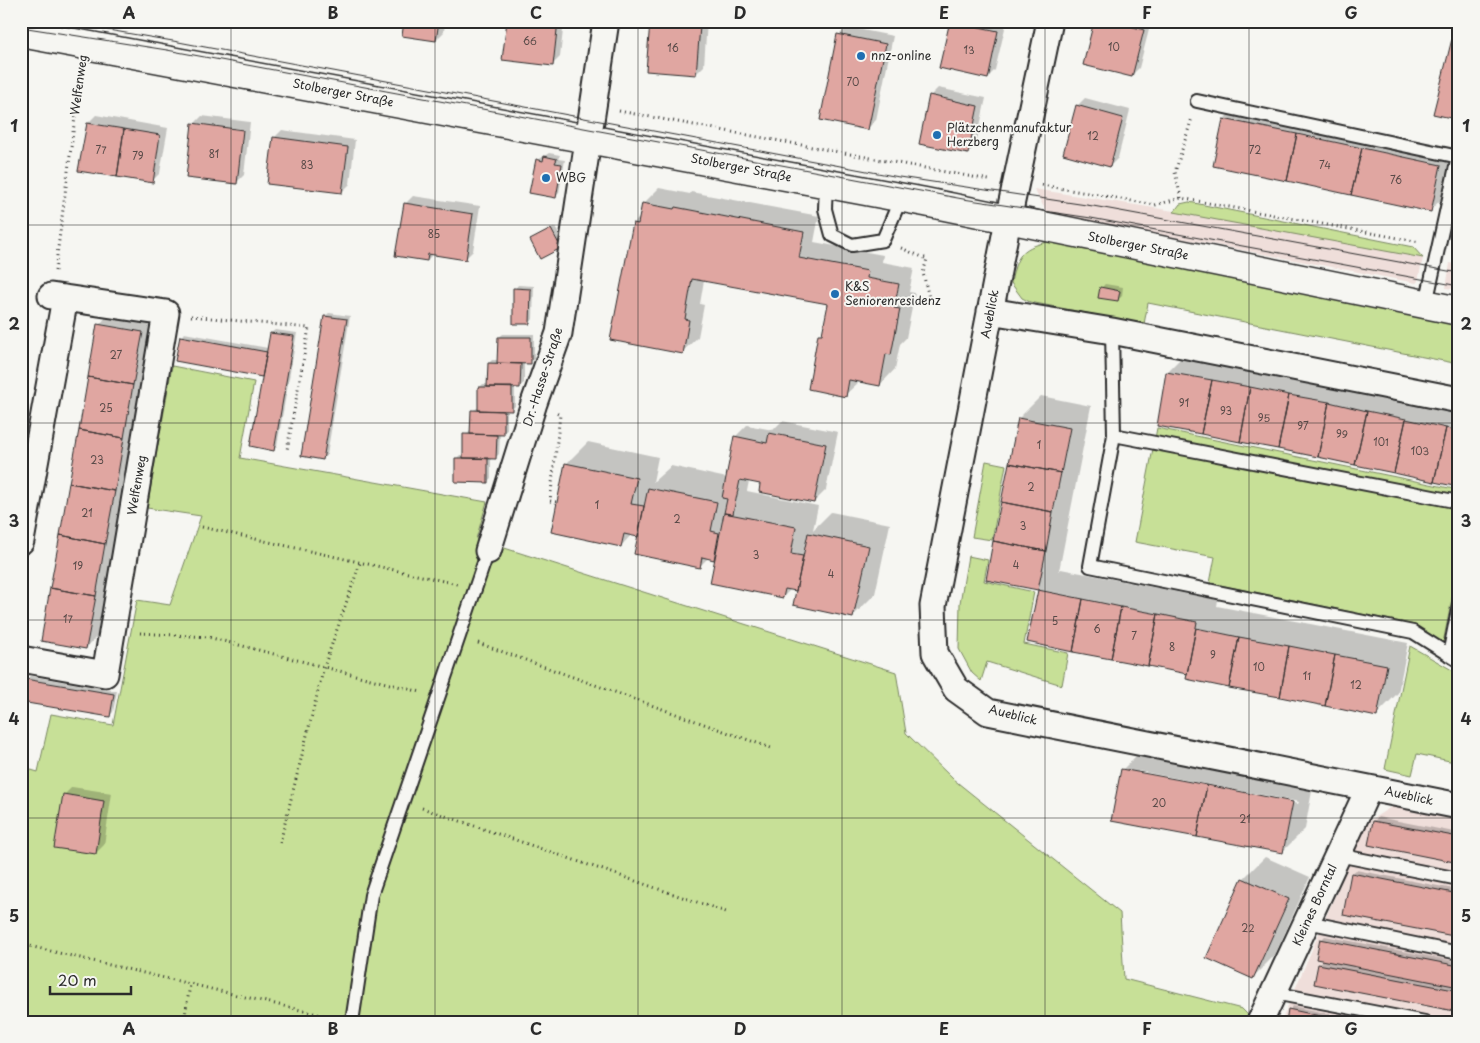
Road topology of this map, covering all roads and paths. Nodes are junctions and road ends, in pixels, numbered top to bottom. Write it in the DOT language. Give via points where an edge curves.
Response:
graph roads {
  1 [pos="606,21"];
  2 [pos="1050,21"];
  3 [pos="21,33"];
  4 [pos="85,45"];
  5 [pos="1197,101"];
  6 [pos="588,139"];
  7 [pos="1459,157"];
  8 [pos="826,184"];
  9 [pos="900,198"];
  10 [pos="1181,198"];
  11 [pos="1008,220"];
  12 [pos="883,240"];
  13 [pos="58,297"];
  14 [pos="930,302"];
  15 [pos="1426,304"];
  16 [pos="990,311"];
  17 [pos="1459,311"];
  18 [pos="166,313"];
  19 [pos="1112,331"];
  20 [pos="1459,400"];
  21 [pos="534,403"];
  22 [pos="1114,435"];
  23 [pos="287,450"];
  24 [pos="556,502"];
  25 [pos="1459,502"];
  26 [pos="202,527"];
  27 [pos="21,542"];
  28 [pos="488,551"];
  29 [pos="360,563"];
  30 [pos="475,588"];
  31 [pos="1459,606"];
  32 [pos="140,633"];
  33 [pos="458,637"];
  34 [pos="1454,658"];
  35 [pos="21,659"];
  36 [pos="324,668"];
  37 [pos="438,696"];
  38 [pos="771,748"];
  39 [pos="1369,788"];
  40 [pos="402,802"];
  41 [pos="1459,806"];
  42 [pos="280,843"];
  43 [pos="1338,855"];
  44 [pos="1459,879"];
  45 [pos="726,912"];
  46 [pos="1307,922"];
  47 [pos="21,944"];
  48 [pos="1459,953"];
  49 [pos="190,984"];
  50 [pos="1274,992"];
  51 [pos="184,1022"];
  52 [pos="352,1022"];
  53 [pos="1260,1022"];
  54 [pos="1425,1022"];
  1 -- 6 [label="street, Dr.-Hasse-Straße"];
  2 -- 11 [label="street, Aueblick"];
  3 -- 4 [label="main road, Stolberger Straße"];
  4 -- 6 [label="main road, Stolberger Straße"];
  4 -- 13 [label="path, Welfenweg"];
  5 -- 7 [label="lane"];
  5 -- 10 [label="path" via="1175,172"];
  6 -- 8 [label="main road, Stolberger Straße"];
  6 -- 21 [label="street, Dr.-Hasse-Straße" via="559,333"];
  7 -- 15 [label="lane"];
  8 -- 9 [label="main road, Stolberger Straße"];
  8 -- 12 [label="lane" via="825,209 832,235 852,245"];
  9 -- 11 [label="main road, Stolberger Straße"];
  9 -- 12 [label="lane"];
  11 -- 15 [label="main road, Stolberger Straße"];
  11 -- 16 [label="street, Aueblick"];
  12 -- 14 [label="path" via="927,259 923,273"];
  13 -- 18 [label="street"];
  13 -- 27 [label="street"];
  15 -- 17 [label="main road, Stolberger Straße"];
  16 -- 19 [label="street"];
  16 -- 39 [label="street, Aueblick" via="933,606 935,653 956,689 988,712"];
  18 -- 23 [label="path" via="309,328"];
  18 -- 35 [label="street, Welfenweg" via="105,674"];
  19 -- 20 [label="street"];
  19 -- 22 [label="lane"];
  21 -- 24 [label="path" via="560,415 550,501"];
  21 -- 28 [label="street, Dr.-Hasse-Straße"];
  22 -- 25 [label="lane"];
  22 -- 34 [label="lane" via="1090,566 1413,632"];
  26 -- 29 [label="path"];
  28 -- 30 [label="lane"];
  29 -- 30 [label="path"];
  29 -- 36 [label="path"];
  30 -- 33 [label="lane"];
  31 -- 34 [label="lane"];
  32 -- 36 [label="path" via="208,637"];
  33 -- 37 [label="lane"];
  33 -- 38 [label="path"];
  36 -- 37 [label="path"];
  36 -- 42 [label="path"];
  37 -- 40 [label="lane"];
  39 -- 41 [label="street, Aueblick"];
  39 -- 43 [label="street, Kleines Borntal"];
  40 -- 45 [label="path"];
  40 -- 52 [label="lane" via="371,895"];
  43 -- 44 [label="lane"];
  43 -- 46 [label="street, Kleines Borntal"];
  46 -- 48 [label="lane"];
  46 -- 50 [label="street, Kleines Borntal"];
  47 -- 49 [label="path"];
  49 -- 51 [label="path"];
  49 -- 52 [label="path"];
  50 -- 53 [label="street, Kleines Borntal"];
  50 -- 54 [label="lane"];
}
